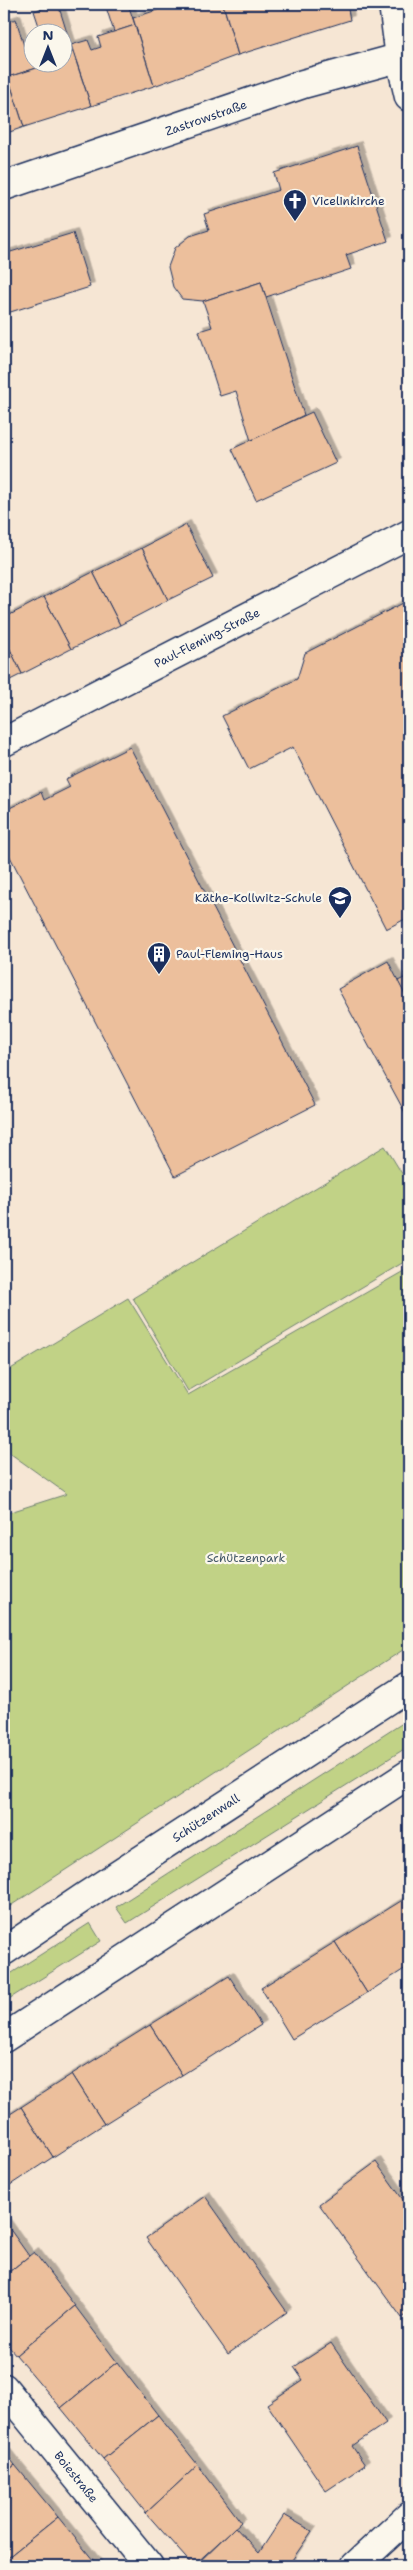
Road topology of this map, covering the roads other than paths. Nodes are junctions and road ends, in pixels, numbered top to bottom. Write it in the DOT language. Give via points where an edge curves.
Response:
graph roads {
  1 [pos="393,4"];
  2 [pos="405,56"];
  3 [pos="409,96"];
  4 [pos="4,186"];
  5 [pos="409,534"];
  6 [pos="4,742"];
  7 [pos="409,1686"];
  8 [pos="409,1774"];
  9 [pos="4,1951"];
  10 [pos="4,2038"];
  11 [pos="4,2388"];
  12 [pos="409,2516"];
  13 [pos="149,2566"];
  14 [pos="356,2566"];
  1 -- 2 [label="street"];
  2 -- 3 [label="street"];
  2 -- 4 [label="street, Zastrowstraße" via="303,84"];
  5 -- 6 [label="street, Paul-Fleming-Straße"];
  7 -- 9 [label="street, Schützenwall"];
  8 -- 10 [label="street"];
  11 -- 13 [label="street, Boiestraße"];
  12 -- 14 [label="street"];
}
